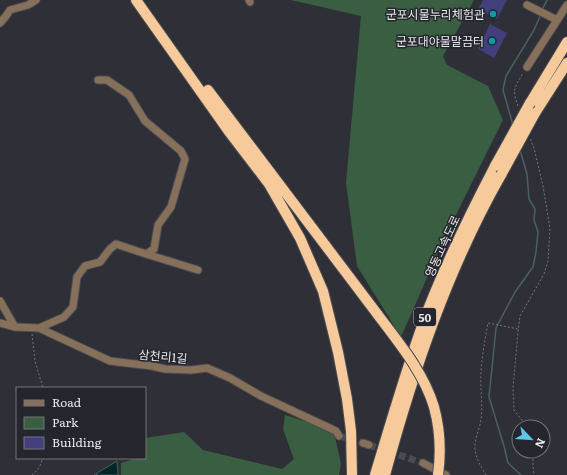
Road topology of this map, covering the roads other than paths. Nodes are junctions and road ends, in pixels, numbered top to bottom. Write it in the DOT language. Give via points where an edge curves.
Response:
graph roads {
  1 [pos="36,0"];
  2 [pos="136,0"];
  3 [pos="143,0"];
  4 [pos="527,5"];
  5 [pos="567,5"];
  6 [pos="557,20"];
  7 [pos="0,23"];
  8 [pos="567,42"];
  9 [pos="567,63"];
  10 [pos="527,68"];
  11 [pos="98,80"];
  12 [pos="498,171"];
  13 [pos="146,254"];
  14 [pos="198,270"];
  15 [pos="0,301"];
  16 [pos="0,323"];
  17 [pos="15,327"];
  18 [pos="39,328"];
  19 [pos="339,436"];
  20 [pos="423,463"];
  21 [pos="352,475"];
  22 [pos="374,475"];
  23 [pos="385,475"];
  24 [pos="438,475"];
  25 [pos="446,475"];
  1 -- 7 [label="street" via="10,10"];
  2 -- 21 [label="highway" via="269,184 300,238 323,292 338,352 351,431"];
  3 -- 24 [label="highway, bridge" via="418,372 430,397 436,418 440,453"];
  4 -- 6 [label="street"];
  5 -- 6 [label="street"];
  6 -- 10 [label="street"];
  8 -- 12 [label="highway, 영동고속도로 / 50, bridge" via="530,102"];
  9 -- 12 [label="highway, 영동고속도로 / 50, bridge"];
  11 -- 13 [label="street" via="107,80 129,95 145,121 181,152 184,159 171,207 158,226 154,249"];
  12 -- 22 [label="highway, 영동고속도로 / 50" via="452,254 429,308"];
  12 -- 23 [label="highway, 영동고속도로 / 50" via="432,323"];
  13 -- 14 [label="street"];
  13 -- 18 [label="street" via="116,244 100,262 85,266 77,276 73,307 64,317"];
  15 -- 17 [label="street"];
  16 -- 17 [label="street, 삼천리1길"];
  17 -- 18 [label="street, 삼천리1길"];
  18 -- 19 [label="street, 삼천리1길" via="110,361 165,369 207,368 336,431"];
  20 -- 25 [label="street"];
}
